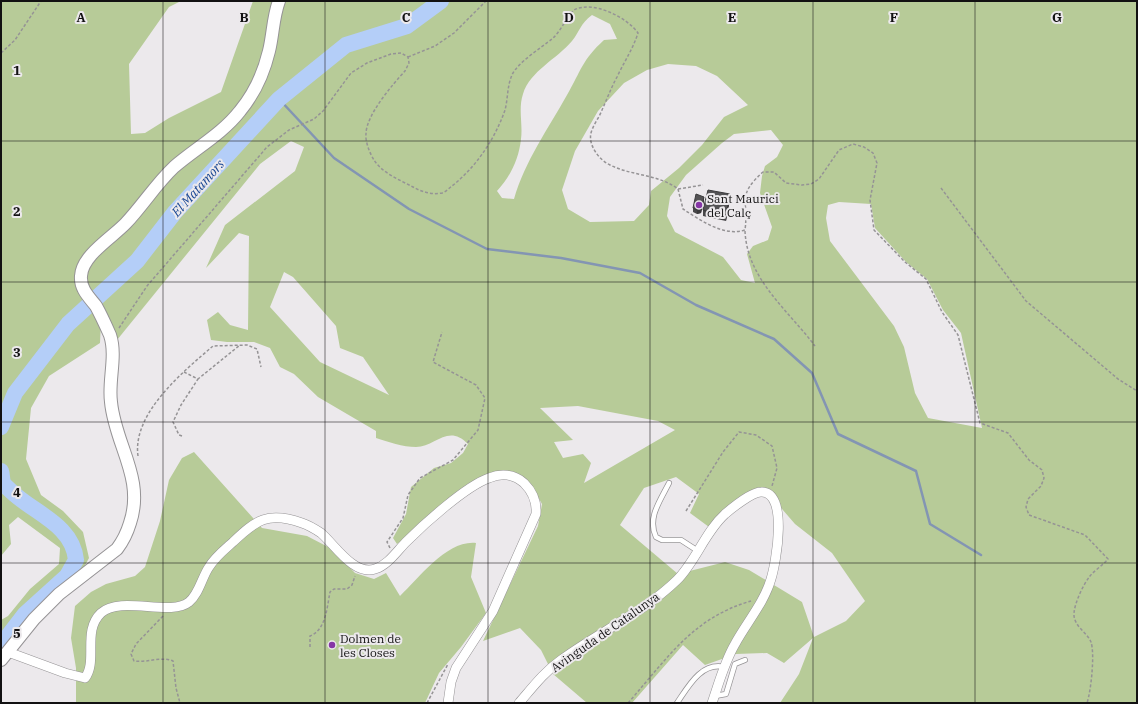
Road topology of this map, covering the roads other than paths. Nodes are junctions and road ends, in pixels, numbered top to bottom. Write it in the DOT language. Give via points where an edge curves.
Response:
graph roads {
  1 [pos="279,1"];
  2 [pos="669,483"];
  3 [pos="698,551"];
  4 [pos="4,656"];
  5 [pos="745,660"];
  6 [pos="724,667"];
  7 [pos="713,700"];
  8 [pos="448,703"];
  9 [pos="519,703"];
  10 [pos="677,703"];
  1 -- 4 [label="street" via="267,59 253,93 240,112 220,132 174,167 125,224 85,264 81,275 83,290 96,307 111,340 112,411 117,434 132,473 135,489 132,517 123,541 117,549 59,594 34,619"];
  2 -- 3 [label="lane" via="652,517 652,530 656,537 662,540 681,540"];
  3 -- 6 [label="street, Avinguda de Catalunya" via="725,514 757,493 769,494 775,501 778,544 774,568 763,599"];
  3 -- 9 [label="street, Avinguda de Catalunya" via="670,586 637,612 561,660 544,674"];
  4 -- 8 [label="street" via="85,678 88,672 92,632 102,612 118,606 170,606 189,602 214,560 254,523 266,519 294,521 314,528 358,567 374,569 476,485 489,478 506,475 526,485 533,495 536,507 533,521 493,611 456,668"];
  5 -- 7 [label="lane" via="735,664 726,694"];
  6 -- 7 [label="street"];
  6 -- 10 [label="lane" via="717,666 701,672"];
}
